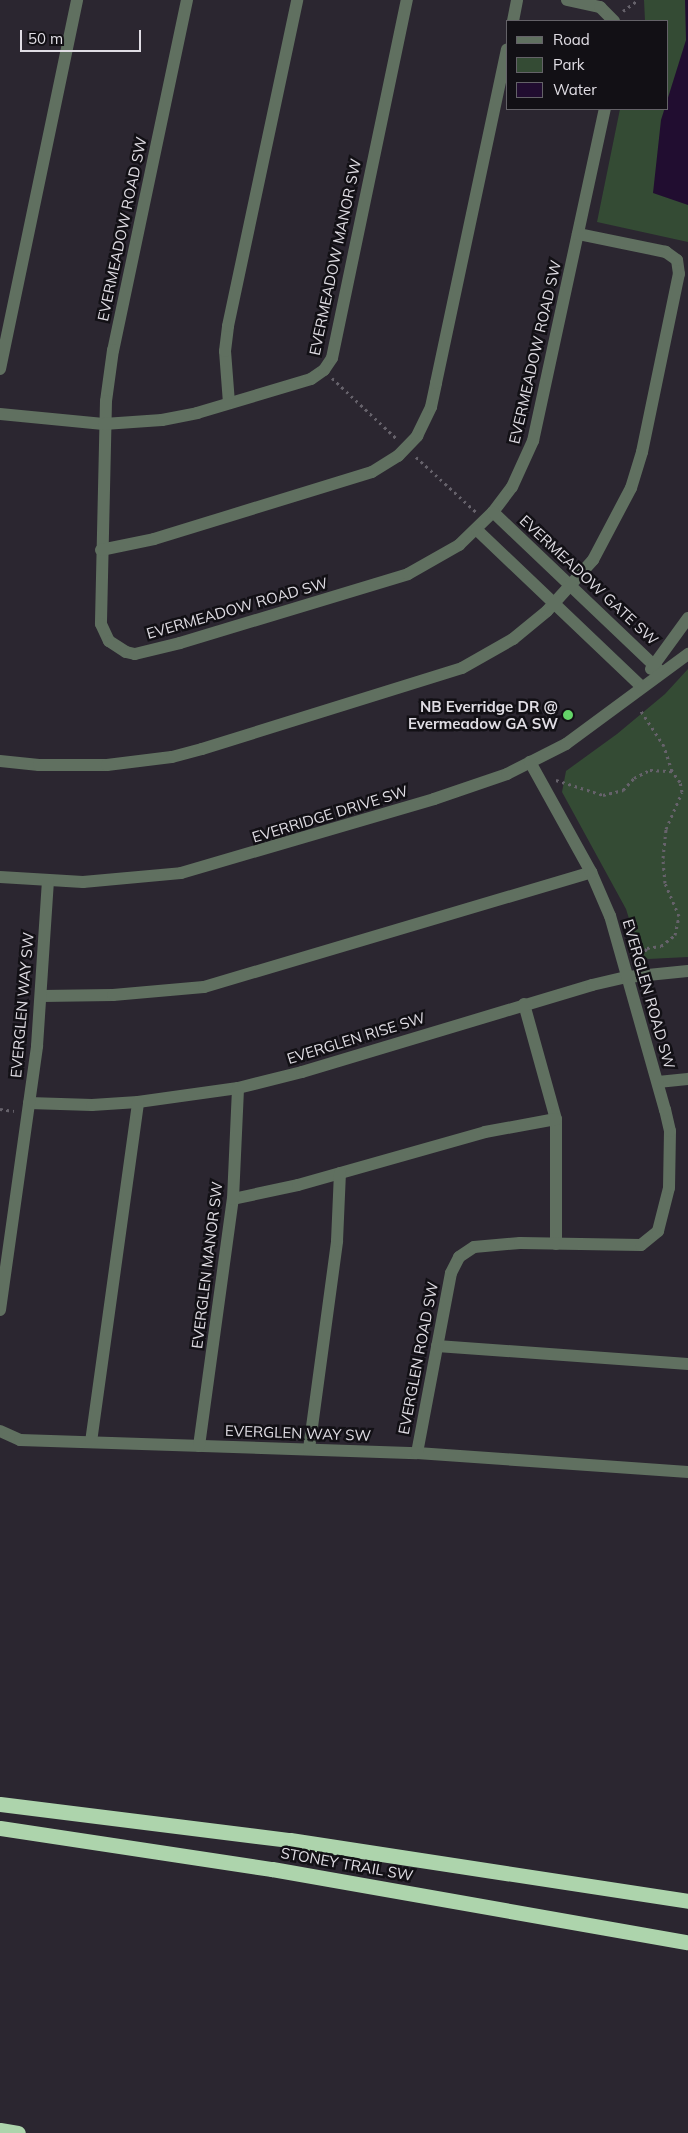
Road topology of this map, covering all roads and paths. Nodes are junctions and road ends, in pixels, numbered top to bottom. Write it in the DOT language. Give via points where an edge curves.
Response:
graph roads {
  1 [pos="77,0"];
  2 [pos="187,0"];
  3 [pos="297,0"];
  4 [pos="406,0"];
  5 [pos="517,0"];
  6 [pos="567,0"];
  7 [pos="638,0"];
  8 [pos="513,20"];
  9 [pos="614,20"];
  10 [pos="506,54"];
  11 [pos="605,110"];
  12 [pos="578,234"];
  13 [pos="0,369"];
  14 [pos="229,403"];
  15 [pos="0,414"];
  16 [pos="104,424"];
  17 [pos="493,512"];
  18 [pos="477,530"];
  19 [pos="101,550"];
  20 [pos="572,587"];
  21 [pos="555,604"];
  22 [pos="688,618"];
  23 [pos="688,654"];
  24 [pos="658,668"];
  25 [pos="642,687"];
  26 [pos="632,696"];
  27 [pos="0,761"];
  28 [pos="530,762"];
  29 [pos="672,771"];
  30 [pos="554,778"];
  31 [pos="591,872"];
  32 [pos="0,877"];
  33 [pos="48,881"];
  34 [pos="688,971"];
  35 [pos="628,977"];
  36 [pos="42,996"];
  37 [pos="524,1004"];
  38 [pos="688,1079"];
  39 [pos="658,1082"];
  40 [pos="238,1088"];
  41 [pos="138,1102"];
  42 [pos="29,1103"];
  43 [pos="556,1119"];
  44 [pos="340,1174"];
  45 [pos="233,1199"];
  46 [pos="556,1244"];
  47 [pos="0,1310"];
  48 [pos="437,1346"];
  49 [pos="688,1364"];
  50 [pos="0,1430"];
  51 [pos="91,1442"];
  52 [pos="199,1446"];
  53 [pos="309,1449"];
  54 [pos="417,1453"];
  55 [pos="688,1472"];
  56 [pos="0,1804"];
  57 [pos="0,1828"];
  58 [pos="688,1902"];
  59 [pos="688,1942"];
  60 [pos="0,2130"];
  61 [pos="18,2133"];
  1 -- 13 [label="street"];
  2 -- 16 [label="street, EVERMEADOW ROAD SW" via="113,350"];
  3 -- 14 [label="street" via="228,326 225,367"];
  4 -- 14 [label="street, EVERMEADOW MANOR SW" via="332,358 324,370 311,379"];
  5 -- 8 [label="street"];
  6 -- 9 [label="street" via="600,8"];
  7 -- 9 [label="path"];
  10 -- 19 [label="street" via="431,406 417,436 398,456 372,472 163,536"];
  11 -- 12 [label="street, EVERMEADOW ROAD SW"];
  12 -- 17 [label="street, EVERMEADOW ROAD SW" via="533,441 512,486"];
  12 -- 20 [label="street" via="666,252 674,256 680,269 642,452 631,488 608,537"];
  14 -- 16 [label="street, EVERMEADOW MANOR SW" via="162,420"];
  15 -- 16 [label="street, EVERMEADOW MANOR SW"];
  16 -- 19 [label="street, EVERMEADOW ROAD SW"];
  17 -- 18 [label="street, EVERMEADOW ROAD SW"];
  17 -- 20 [label="street, EVERMEADOW GATE SW"];
  18 -- 19 [label="street, EVERMEADOW ROAD SW" via="441,558 408,574 135,654 116,648 103,634"];
  18 -- 21 [label="street"];
  20 -- 21 [label="street"];
  20 -- 24 [label="street, EVERMEADOW GATE SW"];
  21 -- 25 [label="street"];
  21 -- 27 [label="street" via="513,639 462,668 195,751 107,765 39,765"];
  22 -- 24 [label="street, EVERRIDGE DRIVE SW"];
  23 -- 24 [label="street, EVERRIDGE DRIVE SW"];
  24 -- 25 [label="street, EVERRIDGE DRIVE SW"];
  25 -- 26 [label="street, EVERRIDGE DRIVE SW"];
  26 -- 28 [label="street, EVERRIDGE DRIVE SW" via="566,744"];
  26 -- 29 [label="path" via="664,746"];
  28 -- 31 [label="street, EVERGLEN ROAD SW"];
  28 -- 33 [label="street, EVERRIDGE DRIVE SW" via="451,794 219,864 134,878"];
  29 -- 30 [label="path" via="650,770 634,778 623,790 603,795 583,791"];
  29 -- 35 [label="path" via="682,792 677,810 666,829 663,858 665,883 679,916 675,934 661,946 647,948"];
  31 -- 35 [label="street, EVERGLEN ROAD SW" via="610,916"];
  31 -- 36 [label="street" via="204,987 113,996"];
  32 -- 33 [label="street, EVERRIDGE DRIVE SW"];
  33 -- 36 [label="street, EVERGLEN WAY SW"];
  34 -- 35 [label="street, EVERGLEN RISE SW"];
  35 -- 37 [label="street, EVERGLEN RISE SW"];
  35 -- 39 [label="street, EVERGLEN ROAD SW"];
  36 -- 42 [label="street, EVERGLEN WAY SW"];
  37 -- 40 [label="street, EVERGLEN RISE SW" via="302,1072"];
  37 -- 43 [label="street"];
  38 -- 39 [label="street"];
  39 -- 46 [label="street, EVERGLEN ROAD SW" via="670,1132 670,1164 669,1188 658,1231 649,1241 633,1247"];
  40 -- 41 [label="street, EVERGLEN RISE SW"];
  40 -- 45 [label="street, EVERGLEN MANOR SW"];
  41 -- 42 [label="street, EVERGLEN RISE SW" via="92,1105"];
  41 -- 51 [label="street"];
  42 -- 47 [label="street, EVERGLEN WAY SW"];
  43 -- 44 [label="street" via="484,1132"];
  43 -- 46 [label="street"];
  44 -- 45 [label="street"];
  44 -- 53 [label="street" via="337,1241"];
  45 -- 52 [label="street, EVERGLEN MANOR SW"];
  46 -- 48 [label="street, EVERGLEN ROAD SW" via="474,1246 465,1252 451,1273"];
  48 -- 49 [label="street"];
  48 -- 54 [label="street, EVERGLEN ROAD SW"];
  50 -- 51 [label="street, EVERGLEN WAY SW" via="20,1440"];
  51 -- 52 [label="street, EVERGLEN WAY SW"];
  52 -- 53 [label="street, EVERGLEN WAY SW"];
  53 -- 54 [label="street, EVERGLEN WAY SW"];
  54 -- 55 [label="street, EVERGLEN WAY SW"];
  56 -- 58 [label="highway" via="290,1840"];
  57 -- 59 [label="highway, STONEY TRAIL SW" via="282,1871"];
  60 -- 61 [label="highway"];
}
